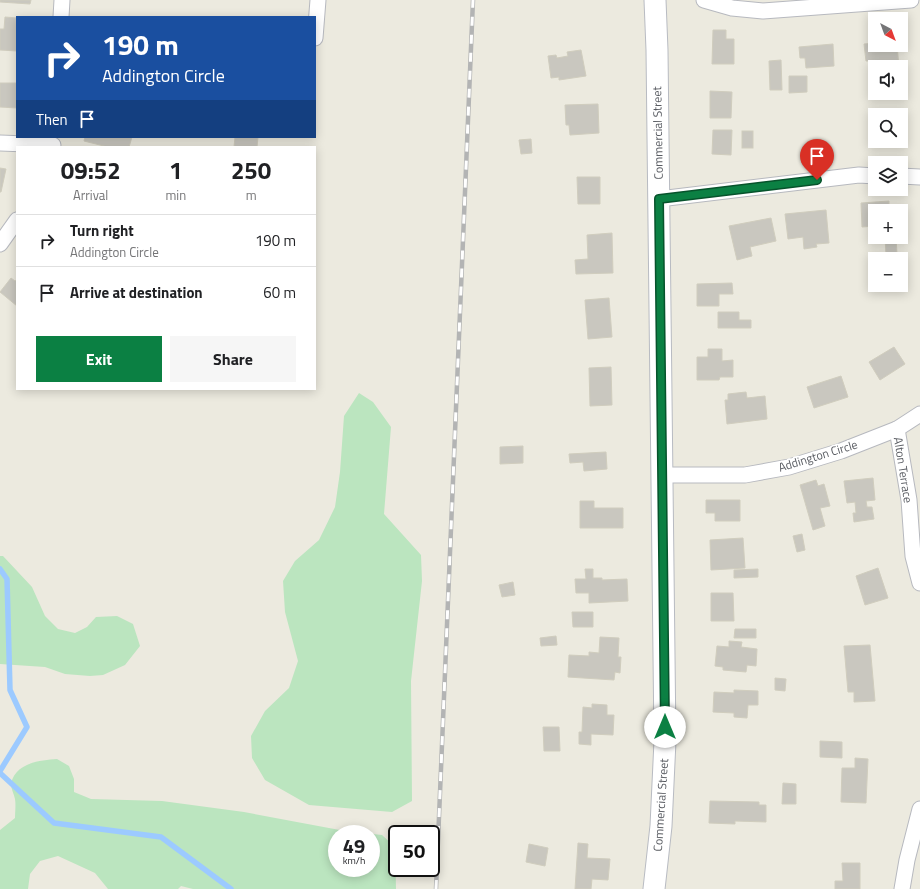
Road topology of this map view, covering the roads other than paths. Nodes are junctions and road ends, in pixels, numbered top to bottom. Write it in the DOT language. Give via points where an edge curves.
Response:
graph roads {
  1 [pos="62,0"];
  2 [pos="318,0"];
  3 [pos="655,0"];
  4 [pos="704,0"];
  5 [pos="911,0"];
  6 [pos="61,16"];
  7 [pos="316,25"];
  8 [pos="0,143"];
  9 [pos="53,143"];
  10 [pos="868,176"];
  11 [pos="908,176"];
  12 [pos="920,177"];
  13 [pos="659,199"];
  14 [pos="16,221"];
  15 [pos="0,244"];
  16 [pos="920,414"];
  17 [pos="897,429"];
  18 [pos="662,475"];
  19 [pos="920,583"];
  20 [pos="920,809"];
  21 [pos="654,889"];
  22 [pos="902,889"];
  1 -- 6 [label="street"];
  2 -- 7 [label="street"];
  3 -- 13 [label="main road, Commercial Street"];
  4 -- 5 [label="street" via="732,8 763,11"];
  8 -- 9 [label="street"];
  10 -- 13 [label="street"];
  11 -- 12 [label="street"];
  13 -- 18 [label="main road, Commercial Street"];
  14 -- 15 [label="street"];
  16 -- 17 [label="street, Addington Circle"];
  17 -- 18 [label="street, Addington Circle" via="842,451 789,467 745,474"];
  17 -- 19 [label="street, Alton Terrace" via="909,500 913,556"];
  18 -- 21 [label="main road, Commercial Street" via="665,741 662,826"];
  20 -- 22 [label="street"];
}
